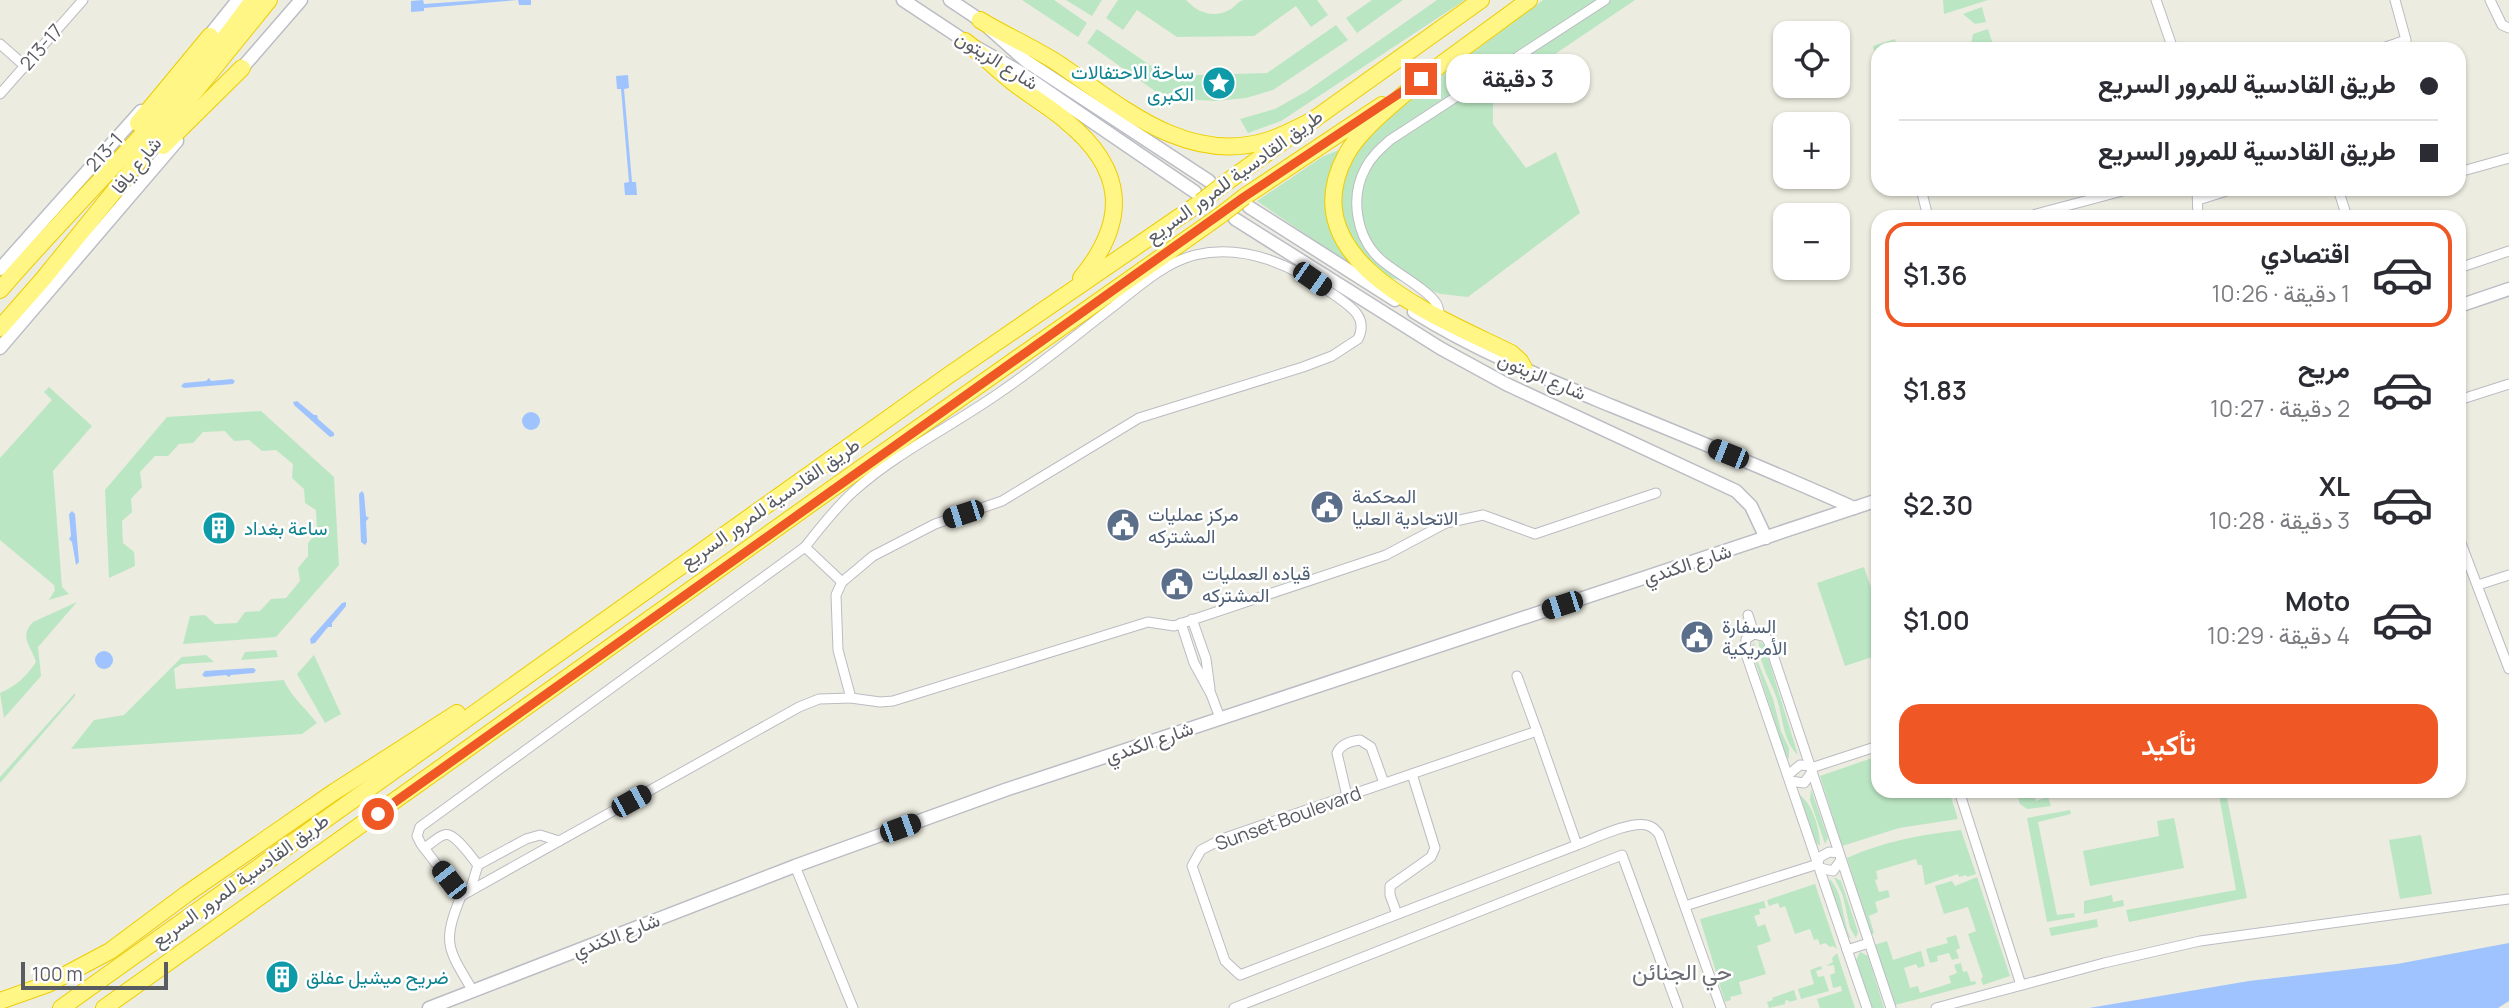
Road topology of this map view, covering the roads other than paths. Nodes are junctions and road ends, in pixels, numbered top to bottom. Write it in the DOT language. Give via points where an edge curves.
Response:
graph roads {
  1 [pos="83,0"];
  2 [pos="238,0"];
  3 [pos="253,0"];
  4 [pos="269,0"];
  5 [pos="301,0"];
  6 [pos="903,0"];
  7 [pos="950,0"];
  8 [pos="1481,0"];
  9 [pos="1529,0"];
  10 [pos="1605,0"];
  11 [pos="2156,0"];
  12 [pos="2395,0"];
  13 [pos="2490,0"];
  14 [pos="979,20"];
  15 [pos="2509,28"];
  16 [pos="993,32"];
  17 [pos="210,36"];
  18 [pos="965,41"];
  19 [pos="2171,42"];
  20 [pos="2400,42"];
  21 [pos="0,44"];
  22 [pos="983,52"];
  23 [pos="25,66"];
  24 [pos="242,68"];
  25 [pos="1421,79"];
  26 [pos="0,94"];
  27 [pos="1315,119"];
  28 [pos="2509,158"];
  29 [pos="2466,170"];
  30 [pos="1217,183"];
  31 [pos="2104,196"];
  32 [pos="2198,196"];
  33 [pos="2211,196"];
  34 [pos="1198,197"];
  35 [pos="2198,200"];
  36 [pos="1247,202"];
  37 [pos="2051,210"];
  38 [pos="2198,210"];
  39 [pos="1228,217"];
  40 [pos="2509,251"];
  41 [pos="22,265"];
  42 [pos="2466,266"];
  43 [pos="0,269"];
  44 [pos="44,278"];
  45 [pos="2509,289"];
  46 [pos="0,290"];
  47 [pos="1068,293"];
  48 [pos="2466,304"];
  49 [pos="1448,326"];
  50 [pos="0,328"];
  51 [pos="0,348"];
  52 [pos="1440,348"];
  53 [pos="1525,370"];
  54 [pos="2509,384"];
  55 [pos="2466,398"];
  56 [pos="1656,493"];
  57 [pos="1871,502"];
  58 [pos="1854,508"];
  59 [pos="1766,538"];
  60 [pos="805,547"];
  61 [pos="2466,561"];
  62 [pos="2509,576"];
  63 [pos="842,582"];
  64 [pos="2478,585"];
  65 [pos="1748,615"];
  66 [pos="1192,619"];
  67 [pos="1181,623"];
  68 [pos="1754,634"];
  69 [pos="555,655"];
  70 [pos="2509,669"];
  71 [pos="1517,676"];
  72 [pos="1211,694"];
  73 [pos="851,698"];
  74 [pos="1220,718"];
  75 [pos="1536,731"];
  76 [pos="1871,748"];
  77 [pos="1811,769"];
  78 [pos="1412,774"];
  79 [pos="1789,778"];
  80 [pos="1384,783"];
  81 [pos="1347,796"];
  82 [pos="1961,798"];
  83 [pos="559,841"];
  84 [pos="1577,845"];
  85 [pos="424,848"];
  86 [pos="1840,857"];
  87 [pos="478,865"];
  88 [pos="1818,865"];
  89 [pos="795,866"];
  90 [pos="466,894"];
  91 [pos="2509,899"];
  92 [pos="1685,906"];
  93 [pos="1397,914"];
  94 [pos="1869,943"];
  95 [pos="1847,950"];
  96 [pos="2021,985"];
  97 [pos="473,991"];
  98 [pos="0,1001"];
  99 [pos="61,1008"];
  100 [pos="104,1008"];
  101 [pos="429,1008"];
  102 [pos="853,1008"];
  103 [pos="1234,1008"];
  104 [pos="1678,1008"];
  105 [pos="1721,1008"];
  106 [pos="1867,1008"];
  107 [pos="1891,1008"];
  108 [pos="1936,1008"];
  1 -- 23 [label="street, 213-17"];
  2 -- 17 [label="main road, 213-1"];
  3 -- 41 [label="highway, شارع يافا" via="198,71"];
  4 -- 44 [label="highway, شارع يافا"];
  5 -- 24 [label="main road"];
  6 -- 18 [label="main road, شارع الزيتون"];
  7 -- 14 [label="main road, شارع الزيتون"];
  8 -- 27 [label="highway, طريق القادسية للمرور السريع"];
  9 -- 25 [label="highway, طريق القادسية للمرور السريع"];
  10 -- 49 [label="street" via="1390,140 1365,169 1356,206 1367,243 1378,258 1434,300"];
  11 -- 19 [label="street"];
  12 -- 20 [label="street" via="2406,40"];
  13 -- 15 [label="street" via="2502,25"];
  14 -- 16 [label="main road, شارع الزيتون"];
  14 -- 27 [label="highway" via="1035,48 1158,129 1191,142 1242,146 1276,138"];
  16 -- 22 [label="main road" via="1003,44 1003,52"];
  16 -- 30 [label="main road, شارع الزيتون" via="1026,61"];
  17 -- 41 [label="highway"];
  17 -- 43 [label="main road, 213-1"];
  18 -- 22 [label="main road, شارع الزيتون"];
  18 -- 47 [label="highway" via="1076,129 1105,164 1114,202 1108,239"];
  21 -- 23 [label="street"];
  22 -- 34 [label="main road, شارع الزيتون" via="1018,71"];
  23 -- 26 [label="street, 213-17"];
  24 -- 44 [label="highway" via="114,198"];
  24 -- 51 [label="main road"];
  25 -- 36 [label="highway, طريق القادسية للمرور السريع"];
  25 -- 49 [label="highway" via="1347,154 1335,187 1335,205 1343,239 1361,265"];
  27 -- 30 [label="highway, طريق القادسية للمرور السريع"];
  28 -- 29 [label="street"];
  30 -- 34 [label="highway, طريق القادسية للمرور السريع, bridge"];
  31 -- 37 [label="street"];
  32 -- 35 [label="street"];
  33 -- 35 [label="street"];
  34 -- 47 [label="highway, طريق القادسية للمرور السريع"];
  35 -- 38 [label="street"];
  36 -- 39 [label="highway, طريق القادسية للمرور السريع, bridge"];
  36 -- 49 [label="main road"];
  39 -- 52 [label="main road, شارع الزيتون"];
  39 -- 100 [label="highway, طريق القادسية للمرور السريع" via="840,483"];
  40 -- 42 [label="street"];
  41 -- 46 [label="highway, شارع يافا"];
  44 -- 50 [label="highway, شارع يافا"];
  45 -- 48 [label="main road"];
  47 -- 69 [label="highway, طريق القادسية للمرور السريع"];
  49 -- 52 [label="main road"];
  49 -- 53 [label="highway" via="1511,353"];
  52 -- 59 [label="main road, شارع الزيتون" via="1506,384 1736,491 1752,506"];
  53 -- 58 [label="main road, شارع الزيتون"];
  54 -- 55 [label="street"];
  56 -- 66 [label="street" via="1535,534 1483,515 1446,523 1387,555"];
  57 -- 58 [label="main road, شارع الكندي"];
  58 -- 59 [label="main road, شارع الكندي"];
  59 -- 74 [label="main road, شارع الكندي"];
  60 -- 63 [label="street"];
  60 -- 63 [label="street" via="872,477 999,393 1174,263 1222,252 1266,258 1312,279 1358,314 1362,326 1358,339 1332,356 1139,418 1002,501 897,542"];
  60 -- 85 [label="street" via="420,827 417,836"];
  61 -- 64 [label="street"];
  62 -- 64 [label="street"];
  63 -- 73 [label="street" via="836,595 836,638"];
  64 -- 70 [label="street"];
  65 -- 68 [label="street"];
  66 -- 67 [label="street"];
  66 -- 72 [label="street" via="1206,660"];
  67 -- 72 [label="street" via="1194,663"];
  67 -- 73 [label="street" via="1148,622 893,701"];
  68 -- 77 [label="street" via="1766,637 1769,643"];
  68 -- 79 [label="street" via="1746,639 1745,652"];
  69 -- 98 [label="highway" via="334,792 110,951 48,984"];
  69 -- 99 [label="highway, طريق القادسية للمرور السريع"];
  71 -- 75 [label="street"];
  72 -- 74 [label="street"];
  73 -- 83 [label="street" via="819,699 799,707"];
  74 -- 89 [label="main road, شارع الكندي"];
  75 -- 78 [label="street, Sunset Boulevard"];
  75 -- 84 [label="street"];
  76 -- 77 [label="street"];
  77 -- 79 [label="street" via="1800,765"];
  77 -- 79 [label="street" via="1804,783"];
  77 -- 86 [label="street"];
  78 -- 80 [label="street, Sunset Boulevard"];
  78 -- 93 [label="street" via="1435,848 1426,861 1390,886"];
  79 -- 88 [label="street"];
  80 -- 81 [label="street, Sunset Boulevard"];
  80 -- 81 [label="street" via="1371,747 1360,740 1351,742 1337,753"];
  81 -- 93 [label="street, Sunset Boulevard" via="1201,850 1192,866 1225,961 1240,975"];
  82 -- 96 [label="street"];
  83 -- 87 [label="street" via="540,835 526,839"];
  83 -- 90 [label="street"];
  84 -- 92 [label="street, Sunset Boulevard" via="1635,825 1653,827"];
  84 -- 93 [label="street, Sunset Boulevard"];
  85 -- 87 [label="street" via="449,834"];
  85 -- 90 [label="street"];
  86 -- 88 [label="street" via="1834,852 1824,854"];
  86 -- 88 [label="street" via="1833,871"];
  86 -- 94 [label="street"];
  87 -- 90 [label="street"];
  88 -- 92 [label="street"];
  88 -- 95 [label="street"];
  89 -- 97 [label="main road, شارع الكندي"];
  89 -- 102 [label="street"];
  90 -- 97 [label="street" via="449,926 449,941"];
  91 -- 96 [label="street" via="2234,935"];
  92 -- 105 [label="street, Sunset Boulevard"];
  94 -- 95 [label="street"];
  94 -- 107 [label="street"];
  95 -- 106 [label="street"];
  96 -- 108 [label="street"];
  97 -- 101 [label="main road, شارع الكندي"];
  103 -- 104 [label="street" via="1622,855"];
}
